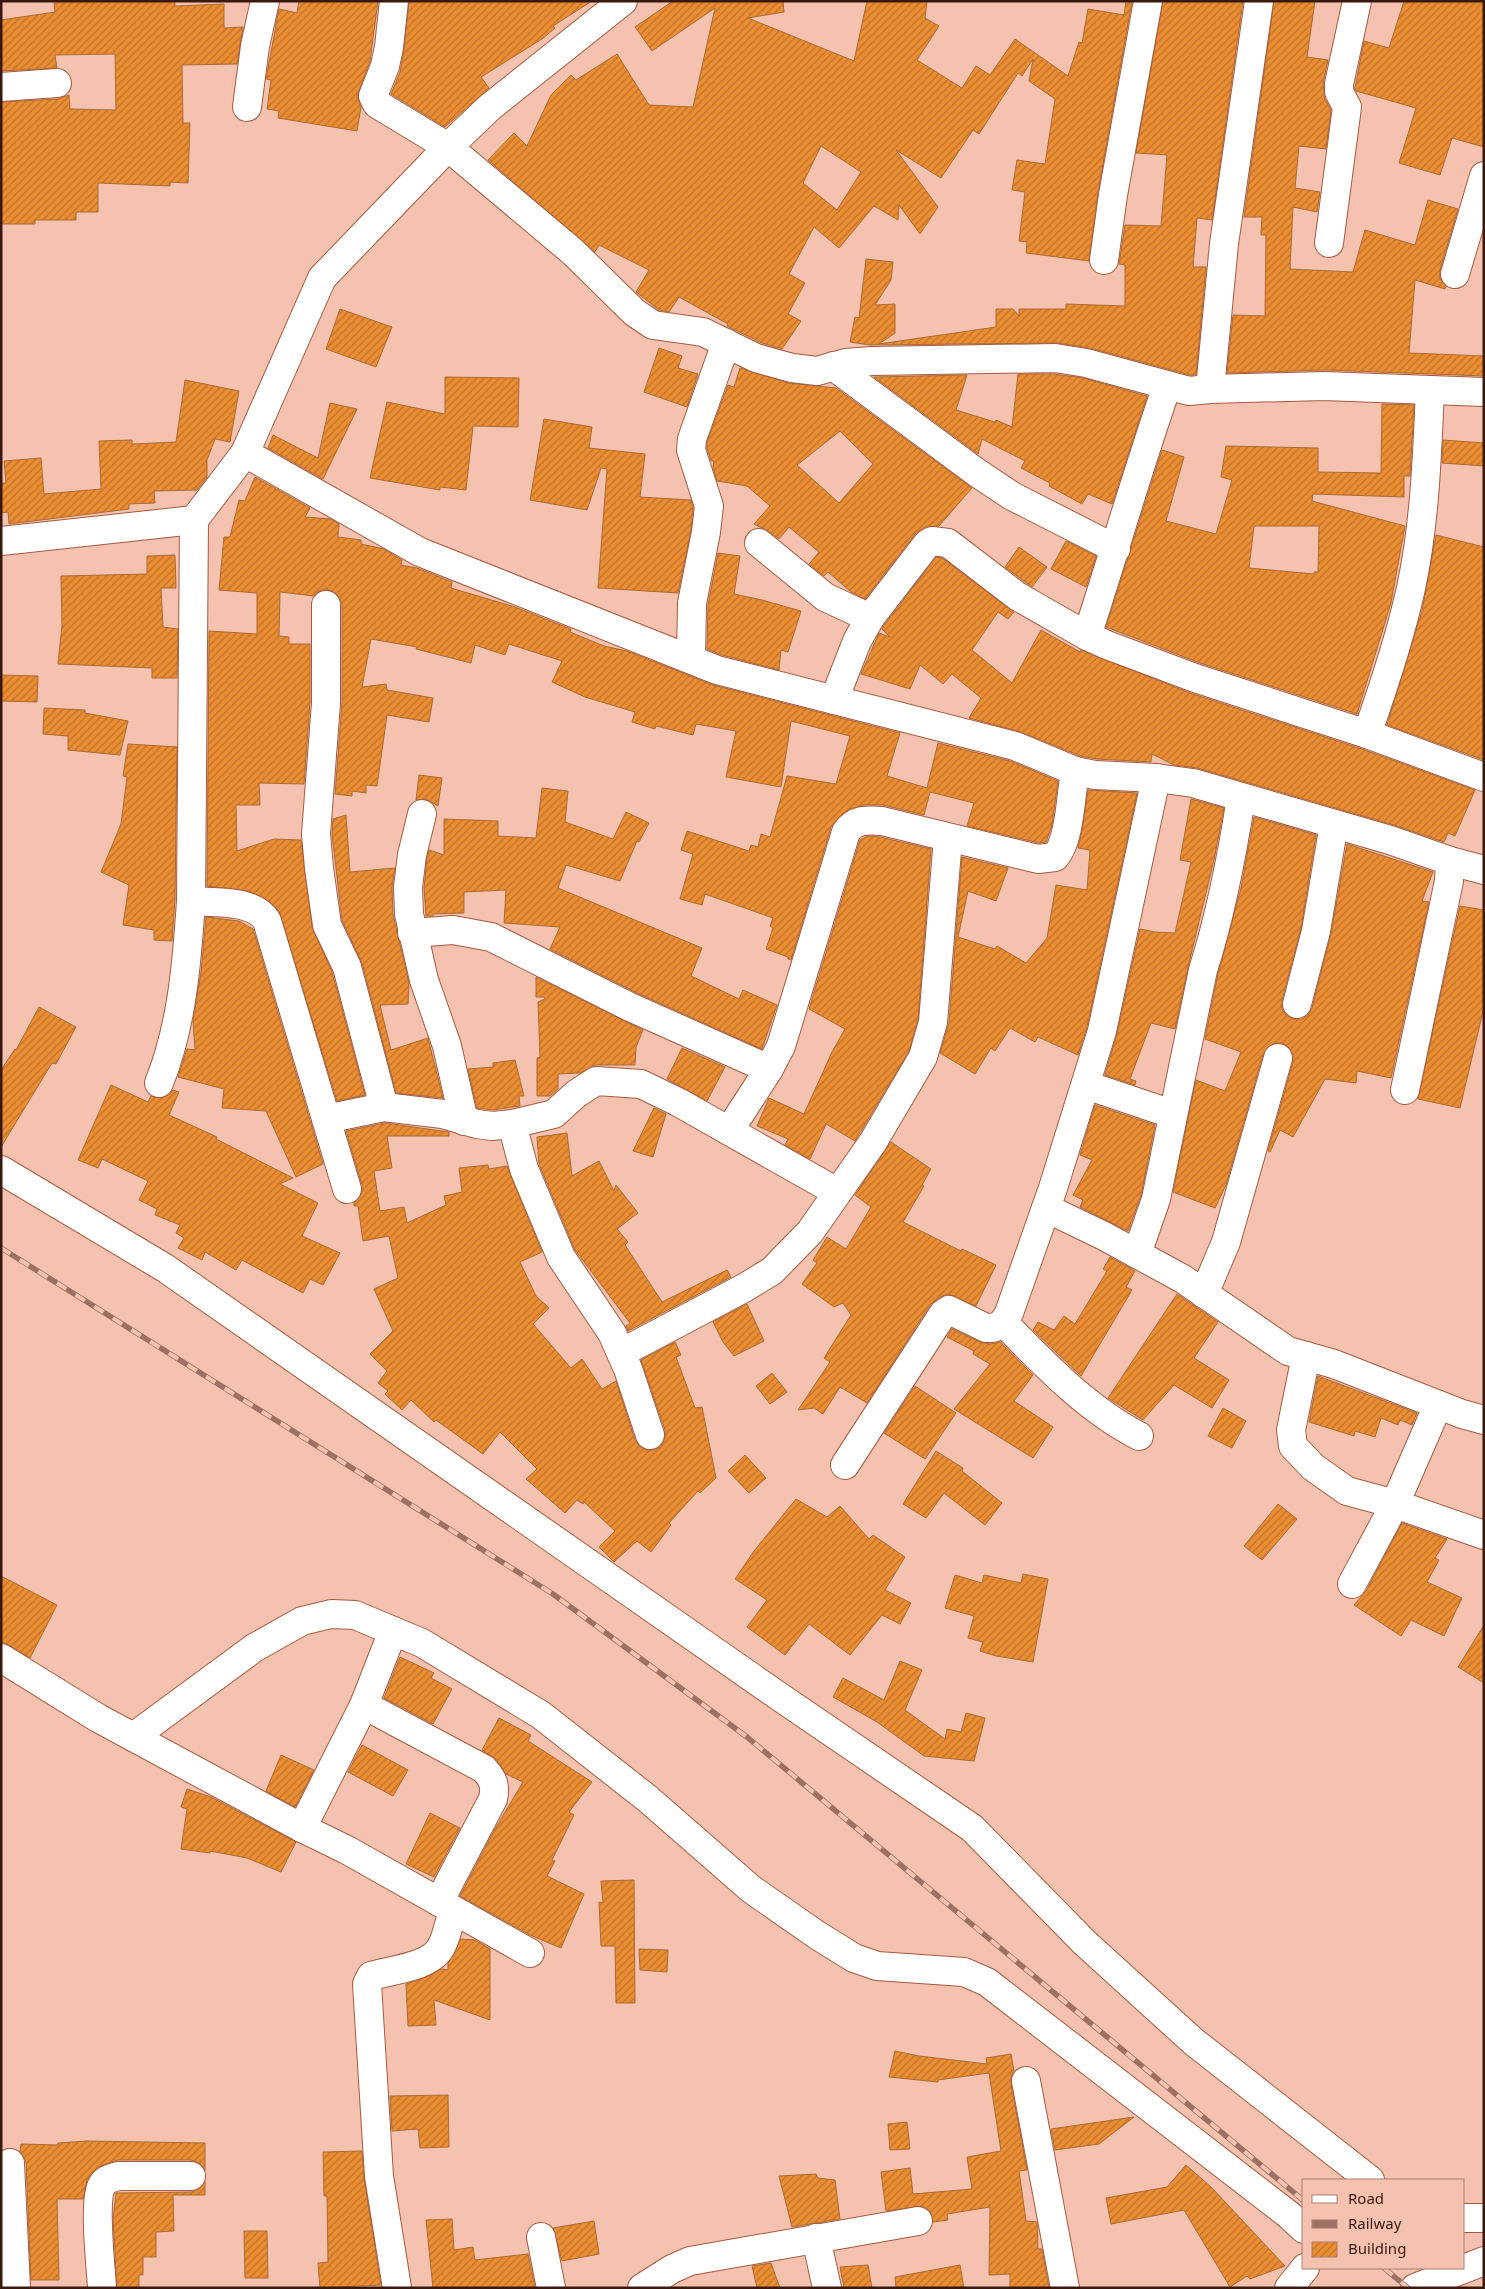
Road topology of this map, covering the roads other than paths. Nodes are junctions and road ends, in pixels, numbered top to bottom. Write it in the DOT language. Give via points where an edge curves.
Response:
graph roads {
  1 [pos="265,1"];
  2 [pos="394,1"];
  3 [pos="1148,1"];
  4 [pos="1259,1"];
  5 [pos="1358,1"];
  6 [pos="617,3"];
  7 [pos="56,83"];
  8 [pos="1,87"];
  9 [pos="247,107"];
  10 [pos="448,147"];
  11 [pos="1484,176"];
  12 [pos="1329,243"];
  13 [pos="1104,260"];
  14 [pos="1455,274"];
  15 [pos="726,343"];
  16 [pos="834,366"];
  17 [pos="1167,386"];
  18 [pos="1210,389"];
  19 [pos="1430,390"];
  20 [pos="1484,392"];
  21 [pos="245,453"];
  22 [pos="194,520"];
  23 [pos="1,541"];
  24 [pos="759,544"];
  25 [pos="1116,549"];
  26 [pos="326,605"];
  27 [pos="870,618"];
  28 [pos="1087,636"];
  29 [pos="691,659"];
  30 [pos="834,700"];
  31 [pos="1367,734"];
  32 [pos="1075,771"];
  33 [pos="1484,777"];
  34 [pos="1156,778"];
  35 [pos="1241,798"];
  36 [pos="422,814"];
  37 [pos="1334,824"];
  38 [pos="948,838"];
  39 [pos="1450,861"];
  40 [pos="1484,870"];
  41 [pos="191,901"];
  42 [pos="412,933"];
  43 [pos="1297,1004"];
  44 [pos="1278,1058"];
  45 [pos="769,1069"];
  46 [pos="159,1083"];
  47 [pos="1086,1085"];
  48 [pos="1405,1090"];
  49 [pos="384,1107"];
  50 [pos="1172,1114"];
  51 [pos="326,1120"];
  52 [pos="464,1121"];
  53 [pos="512,1124"];
  54 [pos="729,1131"];
  55 [pos="1,1170"];
  56 [pos="347,1189"];
  57 [pos="837,1192"];
  58 [pos="1046,1208"];
  59 [pos="1137,1254"];
  60 [pos="1204,1294"];
  61 [pos="1004,1323"];
  62 [pos="620,1353"];
  63 [pos="1306,1356"];
  64 [pos="1438,1404"];
  65 [pos="1484,1420"];
  66 [pos="650,1435"];
  67 [pos="1139,1436"];
  68 [pos="845,1465"];
  69 [pos="1395,1504"];
  70 [pos="1484,1535"];
  71 [pos="1352,1584"];
  72 [pos="393,1631"];
  73 [pos="1,1658"];
  74 [pos="364,1705"];
  75 [pos="133,1736"];
  76 [pos="302,1828"];
  77 [pos="446,1906"];
  78 [pos="530,1953"];
  79 [pos="1026,2082"];
  80 [pos="10,2163"];
  81 [pos="191,2176"];
  82 [pos="1369,2179"];
  83 [pos="1465,2218"];
  84 [pos="1484,2218"];
  85 [pos="918,2221"];
  86 [pos="1302,2227"];
  87 [pos="541,2237"];
  88 [pos="816,2238"];
  89 [pos="1484,2261"];
  90 [pos="1465,2268"];
  91 [pos="1304,2269"];
  92 [pos="1464,2269"];
  93 [pos="16,2288"];
  94 [pos="102,2288"];
  95 [pos="397,2288"];
  96 [pos="551,2288"];
  97 [pos="642,2288"];
  98 [pos="827,2288"];
  99 [pos="1065,2288"];
  100 [pos="1289,2288"];
  101 [pos="1415,2288"];
  1 -- 9 [label="street"];
  2 -- 10 [label="street" via="385,66 373,96 377,104"];
  3 -- 13 [label="street" via="1112,195"];
  4 -- 18 [label="street" via="1224,244"];
  5 -- 12 [label="street" via="1339,84 1339,92 1347,107"];
  6 -- 10 [label="street" via="490,107"];
  7 -- 8 [label="street"];
  10 -- 15 [label="street" via="573,252 634,312 653,325 703,332"];
  10 -- 21 [label="street" via="322,278"];
  11 -- 14 [label="street"];
  15 -- 16 [label="street" via="756,358 792,368 817,371"];
  15 -- 29 [label="street" via="692,439 691,450 709,506 692,602"];
  16 -- 17 [label="street" via="872,362 1055,358 1086,363"];
  16 -- 25 [label="street" via="1012,496"];
  17 -- 18 [label="street" via="1189,391"];
  17 -- 25 [label="street"];
  18 -- 19 [label="street" via="1324,386"];
  19 -- 20 [label="street"];
  19 -- 31 [label="street" via="1426,479 1411,587 1396,647"];
  21 -- 22 [label="street"];
  21 -- 29 [label="street" via="420,552"];
  22 -- 23 [label="street"];
  22 -- 41 [label="street"];
  24 -- 27 [label="street" via="825,597"];
  25 -- 28 [label="street"];
  26 -- 49 [label="street" via="326,702 316,834 319,868 327,925 347,967"];
  27 -- 28 [label="street" via="927,544 938,541 948,543 1017,596"];
  27 -- 30 [label="street" via="857,641"];
  28 -- 31 [label="street" via="1195,678"];
  29 -- 30 [label="street" via="717,670"];
  30 -- 32 [label="street" via="1015,746"];
  31 -- 33 [label="street"];
  32 -- 34 [label="street"];
  32 -- 38 [label="street" via="1062,850 1055,857 1038,859"];
  34 -- 35 [label="street" via="1193,783"];
  34 -- 47 [label="street" via="1102,1031"];
  35 -- 37 [label="street"];
  35 -- 50 [label="street" via="1214,936 1203,970"];
  36 -- 42 [label="street" via="408,887"];
  37 -- 39 [label="street"];
  37 -- 43 [label="street" via="1316,931"];
  38 -- 45 [label="street" via="882,821 857,822 846,832 781,1046"];
  38 -- 57 [label="street" via="932,1022 923,1057 873,1142"];
  39 -- 40 [label="street"];
  39 -- 48 [label="street" via="1449,881"];
  41 -- 46 [label="street" via="179,1011 171,1053"];
  41 -- 51 [label="street" via="229,904 262,912"];
  42 -- 45 [label="street" via="453,930 491,937 630,1007"];
  42 -- 52 [label="street" via="447,1046"];
  44 -- 60 [label="street" via="1226,1242"];
  45 -- 54 [label="street"];
  47 -- 50 [label="street"];
  47 -- 58 [label="street"];
  49 -- 51 [label="street"];
  49 -- 52 [label="street" via="443,1114"];
  50 -- 59 [label="street" via="1156,1199"];
  51 -- 56 [label="street"];
  52 -- 53 [label="street" via="492,1126"];
  53 -- 54 [label="street" via="554,1114 586,1085 610,1081 641,1084"];
  53 -- 62 [label="street" via="524,1169 561,1258 612,1333"];
  54 -- 57 [label="street"];
  55 -- 82 [label="street" via="165,1268 972,1828 1085,1943 1194,2042"];
  57 -- 62 [label="street" via="810,1232 772,1271"];
  58 -- 59 [label="street"];
  58 -- 61 [label="street"];
  59 -- 60 [label="street"];
  60 -- 63 [label="street" via="1288,1352"];
  61 -- 67 [label="street" via="1037,1358 1114,1423"];
  61 -- 68 [label="street" via="986,1328 956,1311 949,1310 943,1314"];
  62 -- 66 [label="street" via="637,1392"];
  63 -- 64 [label="street"];
  63 -- 69 [label="street" via="1291,1430 1293,1446 1312,1467 1347,1491"];
  64 -- 65 [label="street"];
  64 -- 69 [label="street"];
  69 -- 70 [label="street"];
  69 -- 71 [label="street"];
  72 -- 74 [label="street"];
  72 -- 75 [label="street" via="355,1615 331,1614 302,1620 254,1648"];
  72 -- 86 [label="street" via="422,1643 542,1715 648,1799 750,1889 854,1958 877,1966 964,1972 987,1982"];
  73 -- 75 [label="street"];
  74 -- 76 [label="street"];
  74 -- 77 [label="street" via="484,1769 493,1779 493,1799"];
  75 -- 76 [label="street"];
  76 -- 77 [label="street"];
  77 -- 78 [label="street"];
  77 -- 95 [label="street" via="442,1946 437,1955 416,1965 371,1976 367,1984 379,2176"];
  79 -- 99 [label="street"];
  80 -- 93 [label="street"];
  81 -- 94 [label="street" via="118,2176 102,2184 98,2214"];
  83 -- 84 [label="street"];
  85 -- 88 [label="street"];
  87 -- 96 [label="street"];
  88 -- 97 [label="street" via="690,2261"];
  88 -- 98 [label="street"];
  89 -- 90 [label="street"];
  91 -- 100 [label="street"];
  92 -- 101 [label="street"];
}
